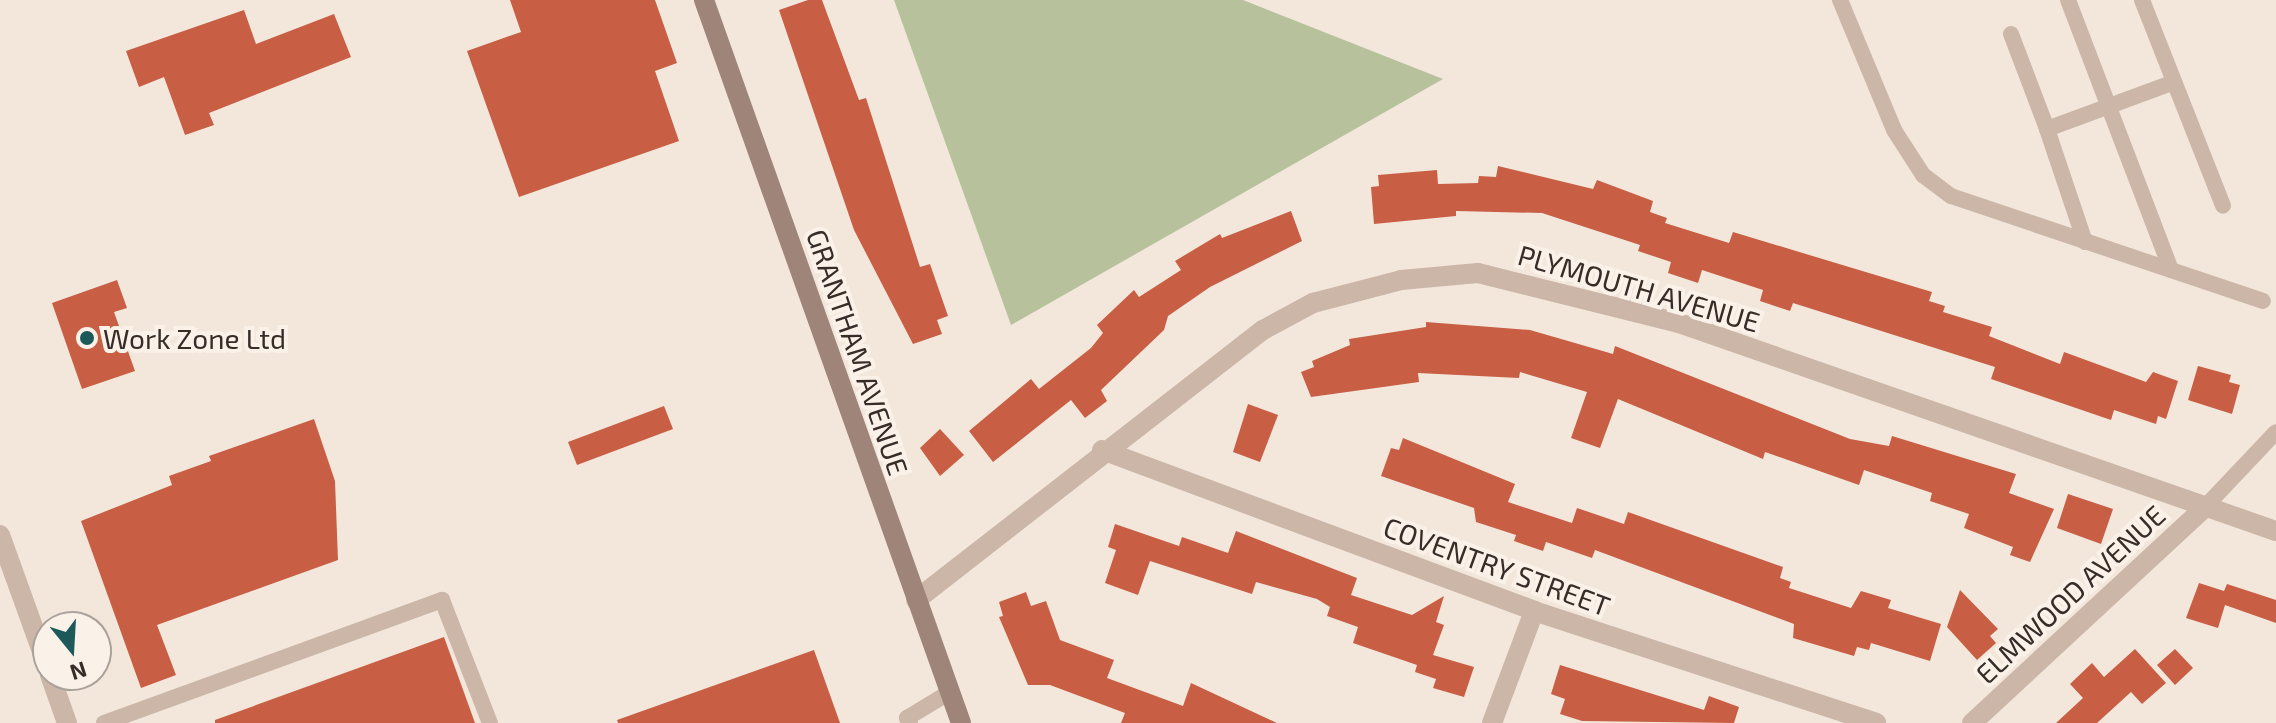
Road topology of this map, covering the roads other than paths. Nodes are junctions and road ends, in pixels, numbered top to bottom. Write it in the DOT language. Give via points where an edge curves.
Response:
graph roads {
  1 [pos="704,0"];
  2 [pos="1840,0"];
  3 [pos="2068,0"];
  4 [pos="2142,0"];
  5 [pos="2011,34"];
  6 [pos="2174,82"];
  7 [pos="2108,105"];
  8 [pos="2047,129"];
  9 [pos="2223,206"];
  10 [pos="2085,242"];
  11 [pos="2171,270"];
  12 [pos="2263,301"];
  13 [pos="2276,432"];
  14 [pos="1102,450"];
  15 [pos="2205,507"];
  16 [pos="2276,531"];
  17 [pos="0,535"];
  18 [pos="916,600"];
  19 [pos="1534,611"];
  20 [pos="32,624"];
  21 [pos="56,691"];
  22 [pos="950,692"];
  23 [pos="906,721"];
  24 [pos="67,723"];
  25 [pos="104,723"];
  26 [pos="490,723"];
  27 [pos="961,723"];
  28 [pos="1492,723"];
  29 [pos="1876,723"];
  30 [pos="1972,723"];
  1 -- 18 [label="street, GRANTHAM AVENUE"];
  2 -- 10 [label="lane" via="1894,130 1923,175 1951,196"];
  3 -- 7 [label="lane"];
  4 -- 6 [label="lane"];
  5 -- 8 [label="lane"];
  6 -- 7 [label="lane"];
  6 -- 9 [label="lane"];
  7 -- 8 [label="lane"];
  7 -- 11 [label="lane"];
  8 -- 10 [label="lane"];
  10 -- 11 [label="lane"];
  11 -- 12 [label="lane"];
  13 -- 15 [label="lane"];
  14 -- 15 [label="street, PLYMOUTH AVENUE" via="1215,363 1313,303 1401,280 1478,273 1679,323"];
  14 -- 18 [label="street, PLYMOUTH AVENUE"];
  14 -- 19 [label="street, COVENTRY STREET"];
  15 -- 16 [label="street, PLYMOUTH AVENUE"];
  15 -- 30 [label="street, ELMWOOD AVENUE"];
  17 -- 20 [label="street"];
  18 -- 22 [label="street, GRANTHAM AVENUE"];
  19 -- 28 [label="street"];
  19 -- 29 [label="street, COVENTRY STREET"];
  21 -- 24 [label="street"];
  22 -- 23 [label="lane"];
  22 -- 27 [label="street, GRANTHAM AVENUE"];
  25 -- 26 [label="lane" via="442,600"];
}
